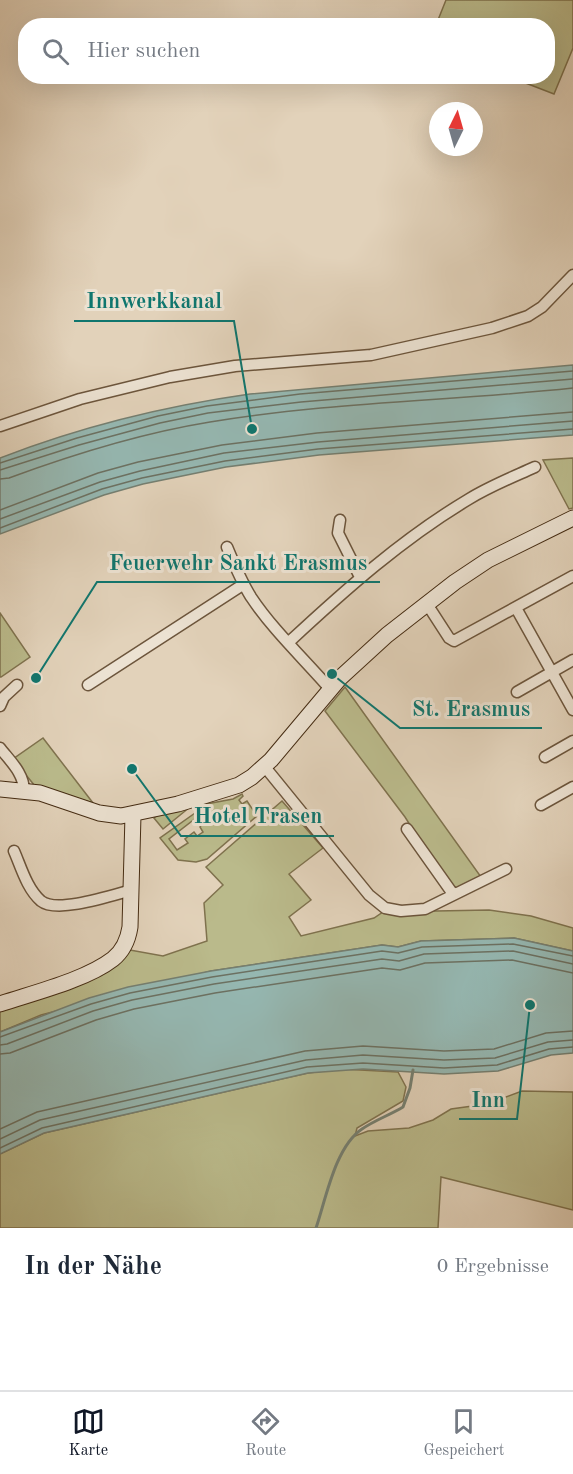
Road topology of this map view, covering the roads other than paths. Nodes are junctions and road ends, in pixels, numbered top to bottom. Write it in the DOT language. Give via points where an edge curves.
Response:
graph roads {
  1 [pos="573,275"];
  2 [pos="0,426"];
  3 [pos="535,467"];
  4 [pos="573,518"];
  5 [pos="340,520"];
  6 [pos="227,547"];
  7 [pos="573,576"];
  8 [pos="360,577"];
  9 [pos="244,585"];
  10 [pos="427,604"];
  11 [pos="516,608"];
  12 [pos="289,642"];
  13 [pos="573,660"];
  14 [pos="552,671"];
  15 [pos="17,685"];
  16 [pos="88,685"];
  17 [pos="330,688"];
  18 [pos="517,692"];
  19 [pos="0,706"];
  20 [pos="573,710"];
  21 [pos="573,741"];
  22 [pos="0,748"];
  23 [pos="545,757"];
  24 [pos="265,767"];
  25 [pos="573,787"];
  26 [pos="0,789"];
  27 [pos="24,791"];
  28 [pos="541,805"];
  29 [pos="133,815"];
  30 [pos="407,829"];
  31 [pos="14,851"];
  32 [pos="506,869"];
  33 [pos="132,890"];
  34 [pos="453,894"];
  35 [pos="0,1004"];
  1 -- 2 [label="street" via="542,308 492,328 371,355 208,369 80,399"];
  3 -- 8 [label="street" via="441,516"];
  4 -- 10 [label="street" via="488,560"];
  5 -- 8 [label="street" via="338,533"];
  6 -- 9 [label="street"];
  7 -- 11 [label="street"];
  8 -- 12 [label="street"];
  9 -- 12 [label="street"];
  9 -- 16 [label="street"];
  10 -- 11 [label="street" via="448,638 454,641"];
  10 -- 17 [label="street"];
  11 -- 14 [label="street"];
  12 -- 17 [label="street"];
  13 -- 14 [label="street"];
  14 -- 18 [label="street"];
  14 -- 20 [label="street"];
  15 -- 19 [label="street"];
  17 -- 24 [label="street"];
  21 -- 23 [label="street"];
  22 -- 27 [label="street" via="21,775"];
  24 -- 29 [label="street" via="231,788"];
  24 -- 34 [label="street" via="378,904 393,910 417,910 431,908"];
  25 -- 28 [label="street"];
  26 -- 27 [label="street"];
  27 -- 29 [label="street" via="107,815"];
  29 -- 33 [label="street"];
  30 -- 34 [label="street"];
  31 -- 33 [label="street" via="30,886 41,901 51,905 91,901"];
  32 -- 34 [label="street"];
  33 -- 35 [label="street" via="129,934 112,959 78,977"];
}
